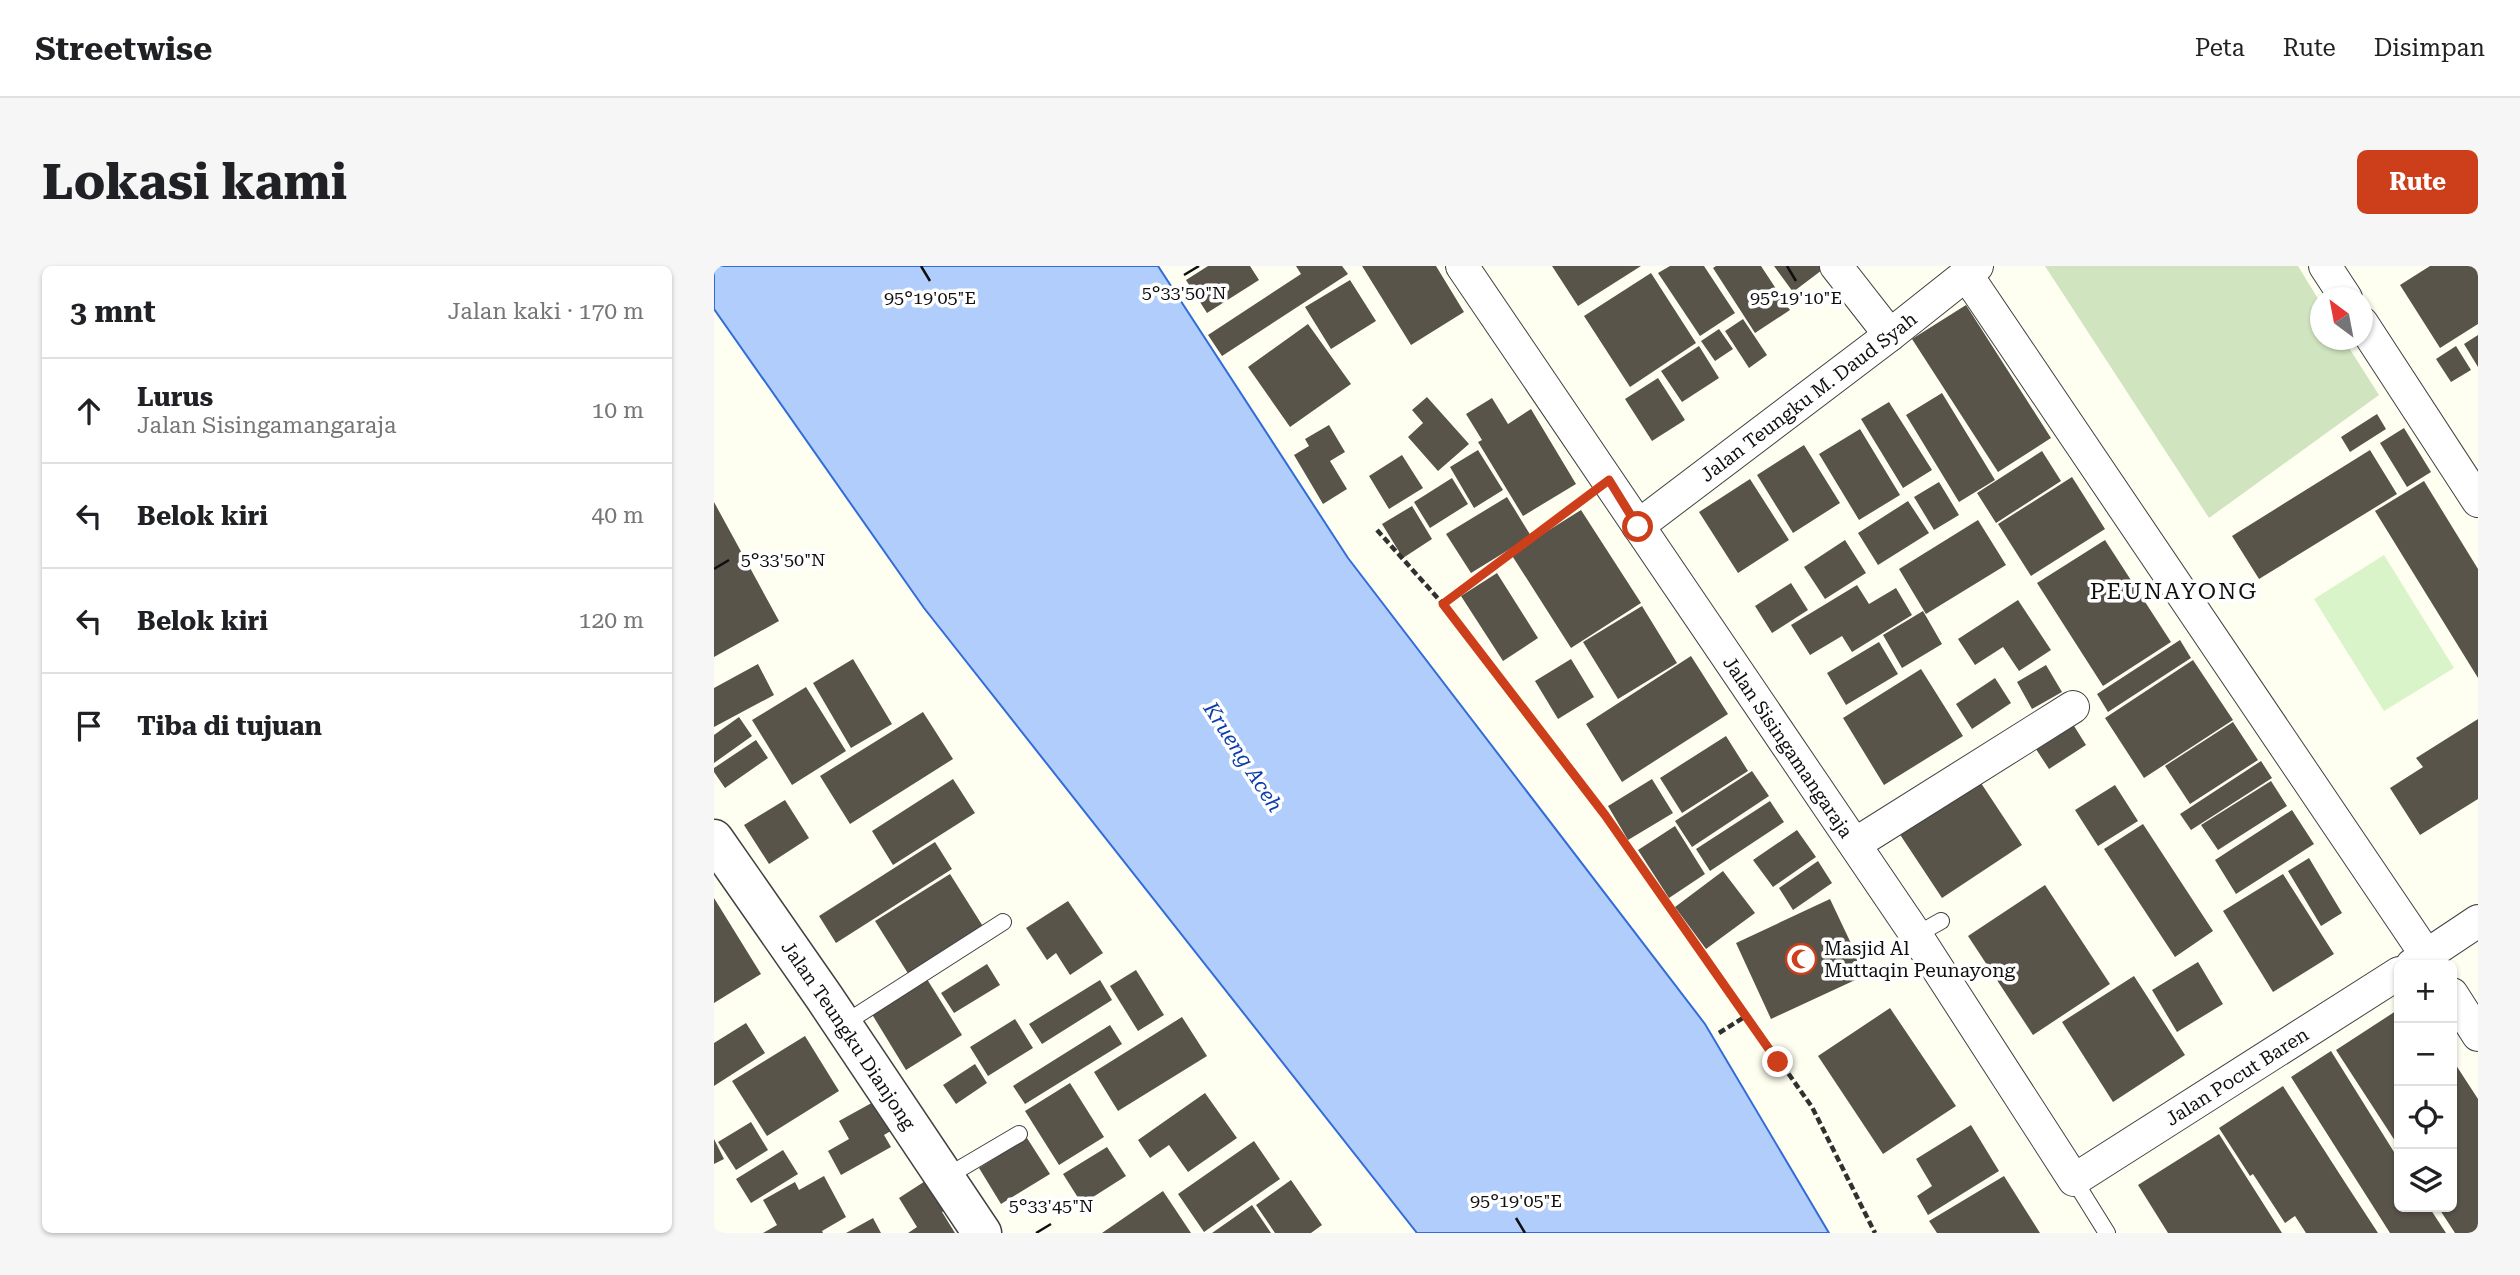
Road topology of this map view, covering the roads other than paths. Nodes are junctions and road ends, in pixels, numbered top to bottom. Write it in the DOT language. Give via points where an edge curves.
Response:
graph roads {
  1 [pos="1462,266"];
  2 [pos="1836,266"];
  3 [pos="2325,266"];
  4 [pos="1972,270"];
  5 [pos="2339,287"];
  6 [pos="1891,335"];
  7 [pos="2373,340"];
  8 [pos="2478,500"];
  9 [pos="1638,527"];
  10 [pos="2073,707"];
  11 [pos="714,839"];
  12 [pos="1855,844"];
  13 [pos="2478,921"];
  14 [pos="1003,922"];
  15 [pos="2423,960"];
  16 [pos="2427,960"];
  17 [pos="2394,976"];
  18 [pos="2457,1002"];
  19 [pos="842,1025"];
  20 [pos="2478,1035"];
  21 [pos="1019,1134"];
  22 [pos="946,1177"];
  23 [pos="2074,1180"];
  24 [pos="982,1233"];
  25 [pos="2108,1233"];
  1 -- 9 [label="street, Jalan Sisingamangaraja"];
  2 -- 6 [label="street"];
  3 -- 5 [label="street"];
  4 -- 6 [label="street, Jalan Teungku M. Daud Syah"];
  4 -- 15 [label="street"];
  6 -- 9 [label="street, Jalan Teungku M. Daud Syah"];
  7 -- 8 [label="street"];
  9 -- 12 [label="street, Jalan Sisingamangaraja"];
  10 -- 12 [label="street"];
  11 -- 19 [label="street, Jalan Teungku Dianjong"];
  12 -- 23 [label="street, Jalan Sisingamangaraja" via="1928,928"];
  13 -- 16 [label="street"];
  14 -- 19 [label="lane"];
  17 -- 23 [label="street, Jalan Pocut Baren"];
  18 -- 20 [label="street"];
  19 -- 22 [label="street, Jalan Teungku Dianjong"];
  21 -- 22 [label="lane"];
  22 -- 24 [label="street, Jalan Teungku Dianjong"];
  23 -- 25 [label="lane, Jalan Sisingamangaraja"];
}
